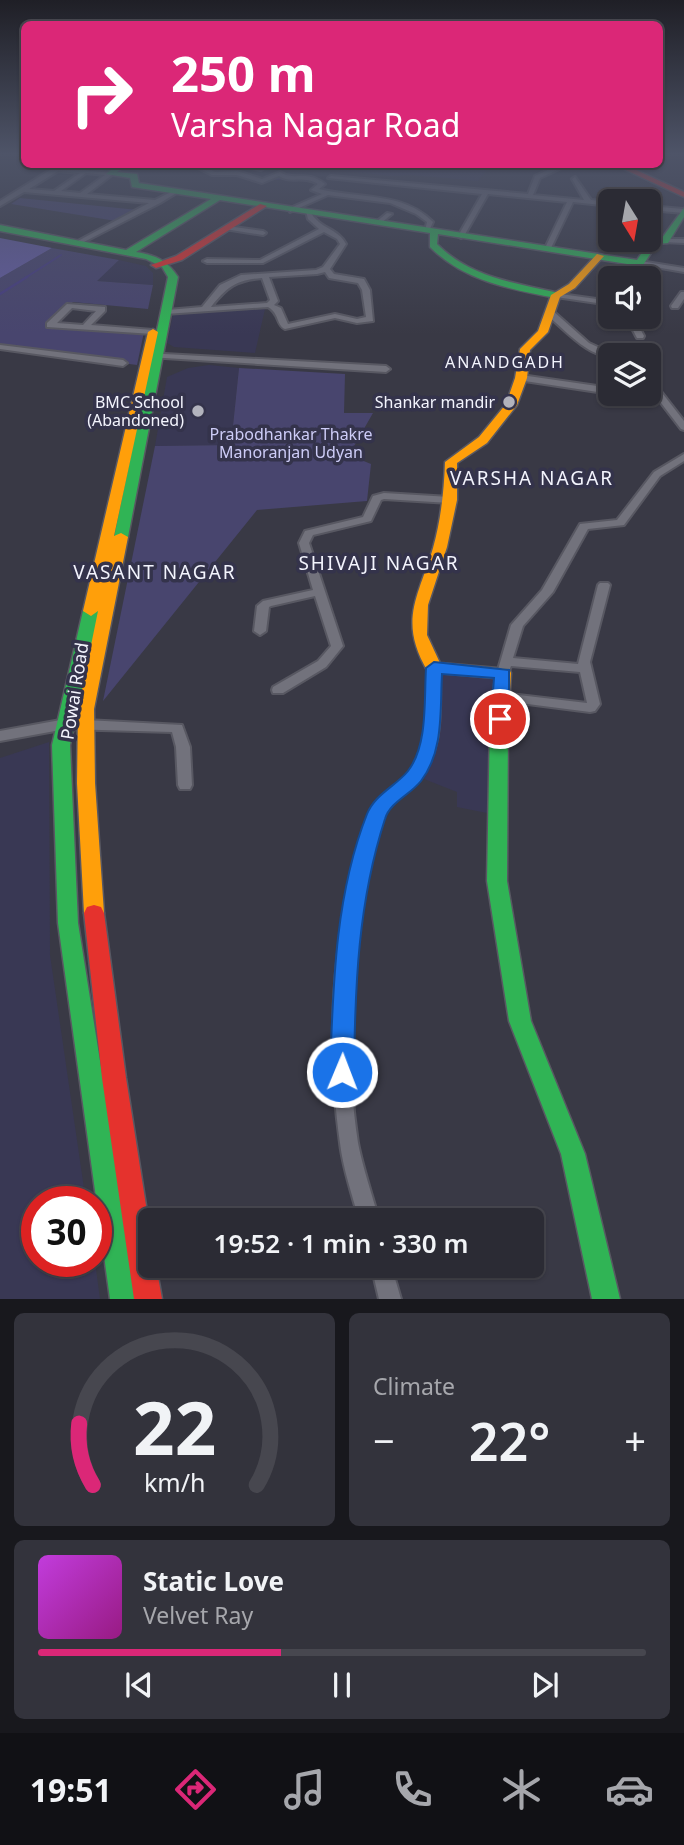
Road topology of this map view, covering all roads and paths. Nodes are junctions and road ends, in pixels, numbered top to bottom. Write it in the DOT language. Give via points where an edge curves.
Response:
graph roads {
  1 [pos="308,212"];
  2 [pos="137,213"];
  3 [pos="194,213"];
  4 [pos="252,213"];
  5 [pos="316,213"];
  6 [pos="414,213"];
  7 [pos="474,213"];
  8 [pos="565,213"];
  9 [pos="674,213"];
  10 [pos="227,228"];
  11 [pos="0,230"];
  12 [pos="322,230"];
  13 [pos="431,231"];
  14 [pos="263,233"];
  15 [pos="461,236"];
  16 [pos="665,241"];
  17 [pos="684,241"];
  18 [pos="78,243"];
  19 [pos="548,248"];
  20 [pos="129,252"];
  21 [pos="600,256"];
  22 [pos="161,260"];
  23 [pos="207,261"];
  24 [pos="640,263"];
  25 [pos="326,268"];
  26 [pos="684,270"];
  27 [pos="265,275"];
  28 [pos="684,294"];
  29 [pos="556,295"];
  30 [pos="598,301"];
  31 [pos="269,305"];
  32 [pos="675,306"];
  33 [pos="205,309"];
  34 [pos="168,312"];
  35 [pos="550,313"];
  36 [pos="83,328"];
  37 [pos="636,329"];
  38 [pos="153,332"];
  39 [pos="640,336"];
  40 [pos="0,347"];
  41 [pos="598,350"];
  42 [pos="154,355"];
  43 [pos="123,363"];
  44 [pos="386,369"];
  45 [pos="520,379"];
  46 [pos="598,389"];
  47 [pos="661,398"];
  48 [pos="684,427"];
  49 [pos="684,457"];
  50 [pos="450,500"];
  51 [pos="604,585"];
  52 [pos="320,592"];
  53 [pos="97,618"];
  54 [pos="260,631"];
  55 [pos="434,668"];
  56 [pos="506,668"];
  57 [pos="586,669"];
  58 [pos="278,690"];
  59 [pos="502,697"];
  60 [pos="66,724"];
  61 [pos="85,724"];
  62 [pos="0,736"];
  63 [pos="185,785"];
  64 [pos="366,1208"];
  65 [pos="384,1278"];
  66 [pos="124,1299"];
  67 [pos="148,1299"];
  68 [pos="390,1299"];
  69 [pos="606,1299"];
  1 -- 12 [label="street"];
  2 -- 18 [label="street"];
  3 -- 20 [label="street"];
  4 -- 10 [label="street"];
  5 -- 13 [label="street" via="384,218"];
  6 -- 13 [label="street" via="427,219"];
  7 -- 15 [label="street"];
  8 -- 19 [label="street"];
  9 -- 16 [label="street"];
  10 -- 14 [label="street"];
  10 -- 22 [label="street"];
  11 -- 18 [label="street"];
  11 -- 22 [label="street"];
  12 -- 23 [label="street" via="261,262"];
  12 -- 25 [label="street" via="341,238 343,244"];
  13 -- 15 [label="street"];
  13 -- 29 [label="street" via="433,246 444,260"];
  15 -- 19 [label="street"];
  16 -- 17 [label="street"];
  16 -- 24 [label="street" via="654,242"];
  18 -- 20 [label="street"];
  19 -- 21 [label="street"];
  20 -- 22 [label="street"];
  21 -- 24 [label="street"];
  21 -- 29 [label="street" via="572,286"];
  22 -- 34 [label="street, Powai Road" via="172,271 174,282"];
  22 -- 38 [label="street, Powai Road" via="163,282"];
  24 -- 26 [label="street"];
  25 -- 27 [label="street"];
  25 -- 31 [label="street" via="332,276 361,281 370,319 335,316 285,327 278,310"];
  27 -- 31 [label="street" via="274,300"];
  27 -- 33 [label="street" via="244,277 223,287"];
  28 -- 32 [label="street"];
  29 -- 30 [label="street"];
  29 -- 35 [label="street"];
  31 -- 33 [label="street"];
  33 -- 34 [label="street"];
  34 -- 42 [label="street, Powai Road"];
  35 -- 41 [label="street"];
  35 -- 45 [label="street" via="543,332 525,349"];
  36 -- 36 [label="street" via="51,326 50,326 70,306 102,309"];
  36 -- 38 [label="street"];
  37 -- 39 [label="street"];
  38 -- 42 [label="street, Powai Road"];
  40 -- 43 [label="street"];
  42 -- 44 [label="street"];
  42 -- 53 [label="street, Powai Road"];
  45 -- 46 [label="street"];
  45 -- 50 [label="street" via="511,405 484,440 452,462"];
  47 -- 48 [label="street"];
  49 -- 56 [label="street" via="657,474 620,523 584,526 547,592 517,625"];
  50 -- 52 [label="street" via="384,496 377,498 367,519 309,533 304,543"];
  50 -- 55 [label="street" via="421,605 419,635"];
  51 -- 57 [label="street"];
  52 -- 54 [label="street" via="267,603"];
  52 -- 58 [label="street" via="337,646 322,664"];
  53 -- 60 [label="street, Powai Road"];
  53 -- 61 [label="street, Powai Road"];
  55 -- 56 [label="street"];
  55 -- 64 [label="street" via="428,751 413,778 377,813 352,906 342,1072 350,1145"];
  56 -- 57 [label="street"];
  56 -- 59 [label="street"];
  57 -- 59 [label="street" via="594,704 590,708"];
  59 -- 69 [label="street" via="500,911 520,1021 573,1154"];
  60 -- 61 [label="street"];
  60 -- 62 [label="street"];
  60 -- 66 [label="street, Powai Road" via="61,745 68,923"];
  61 -- 63 [label="street" via="177,728"];
  61 -- 67 [label="street, Powai Road" via="94,918"];
  65 -- 68 [label="street"];
}
